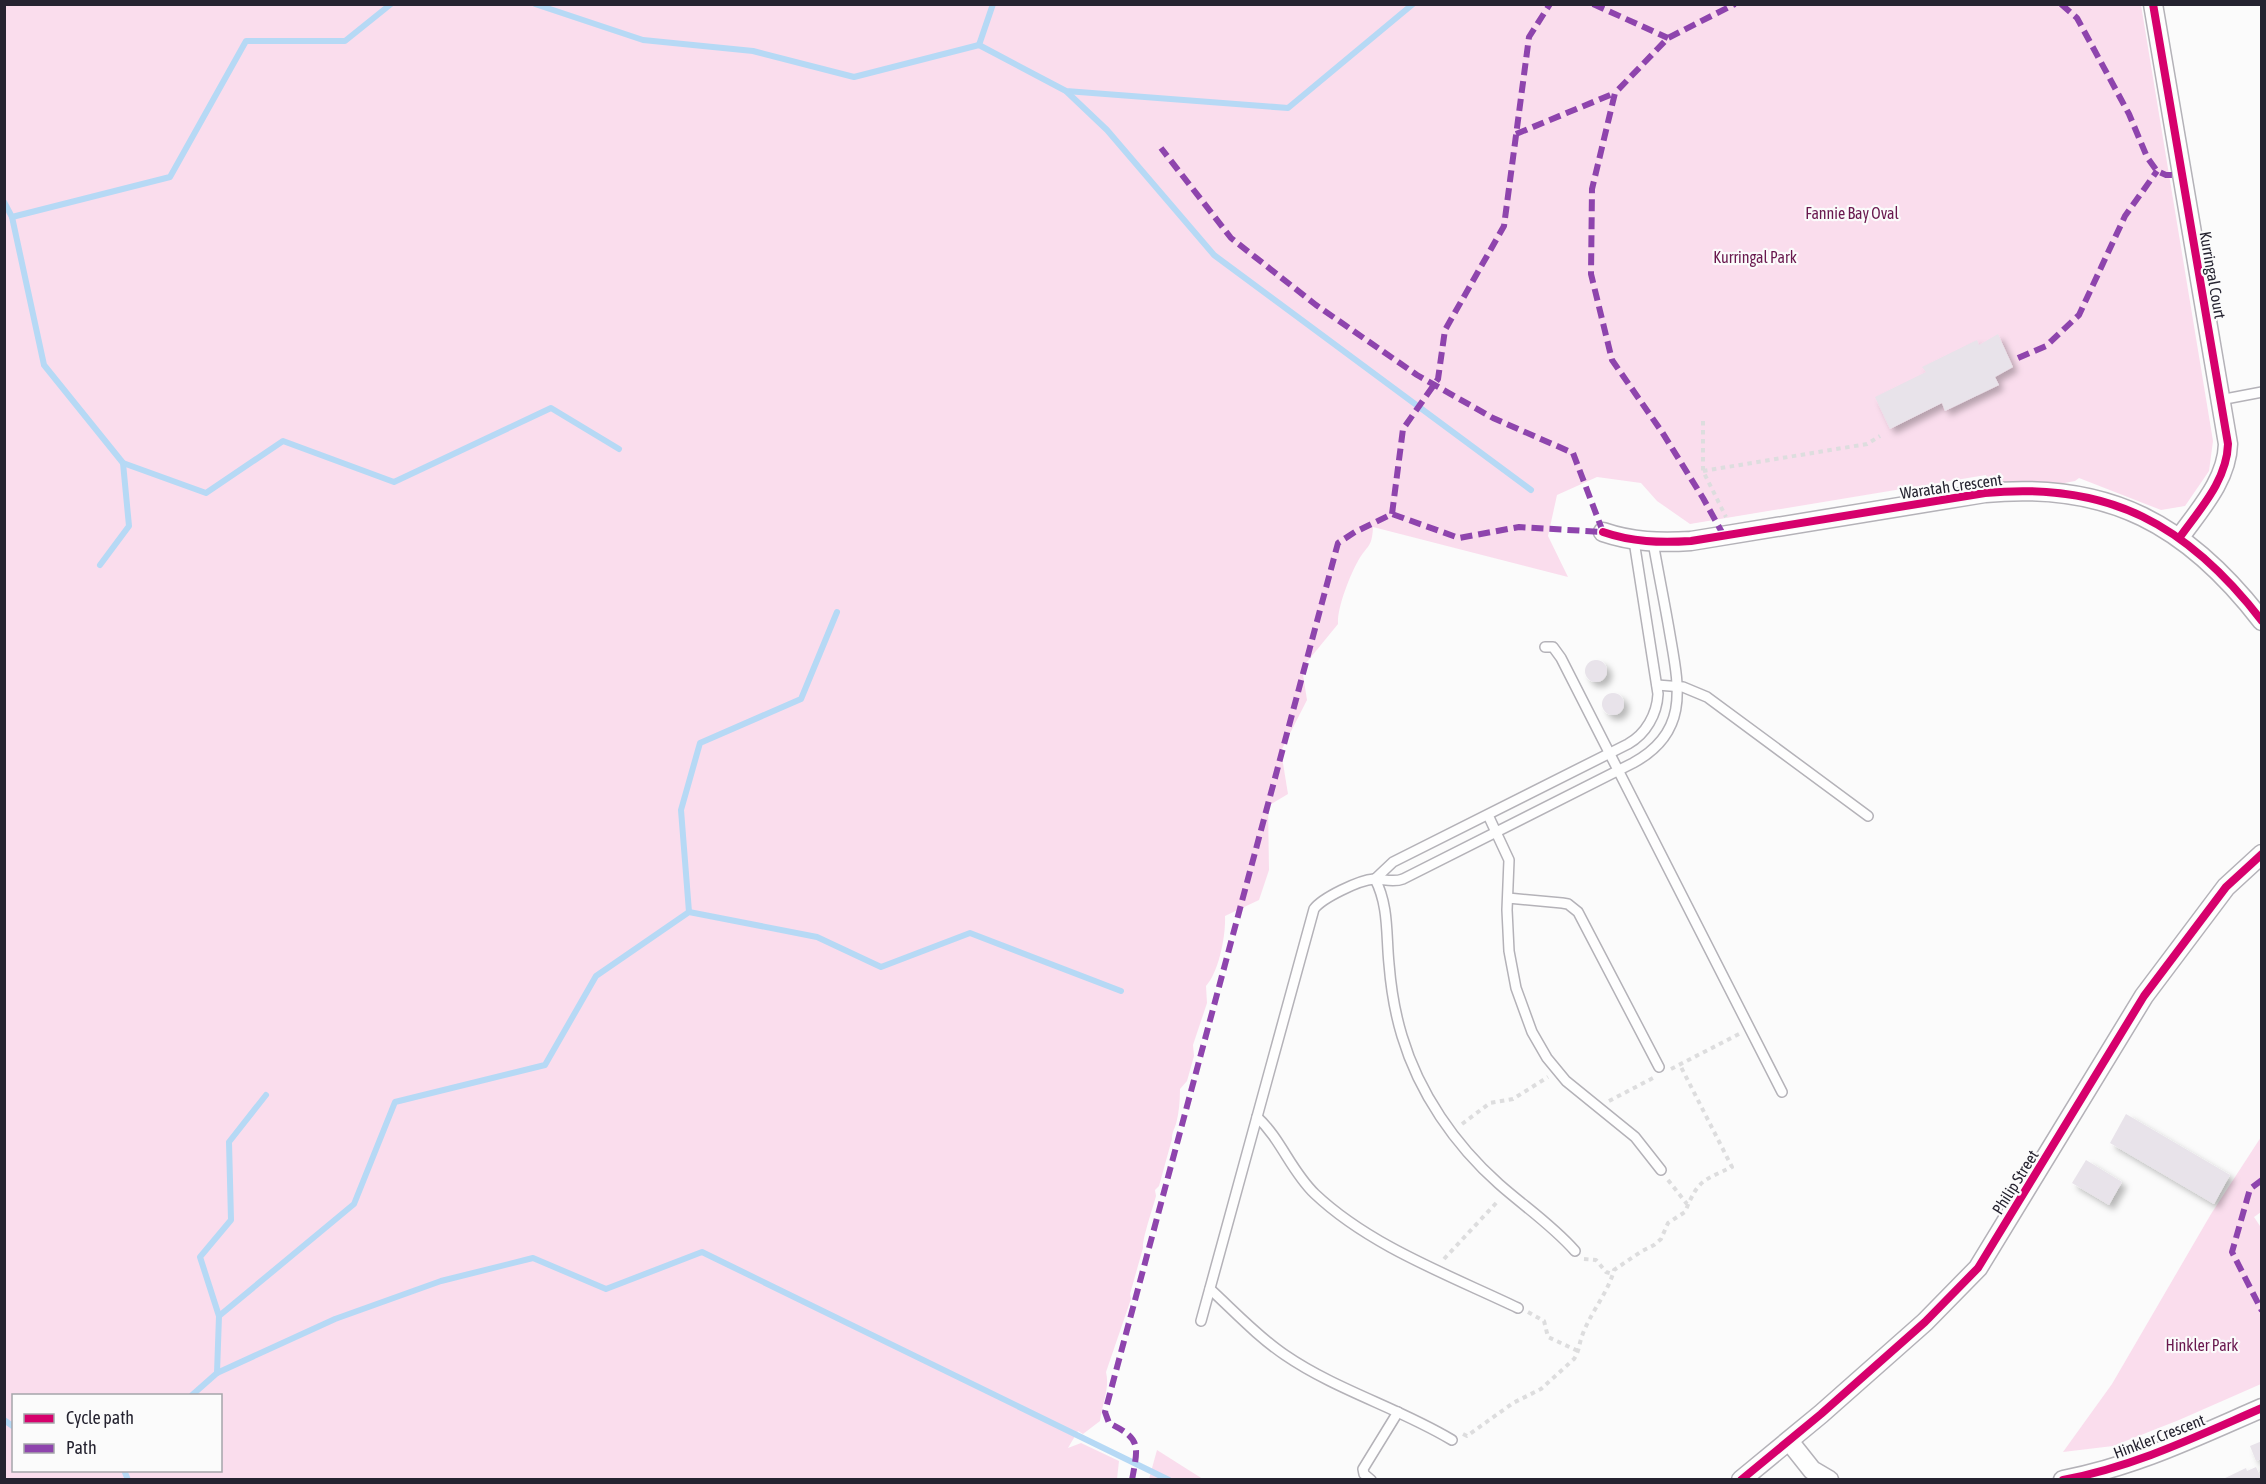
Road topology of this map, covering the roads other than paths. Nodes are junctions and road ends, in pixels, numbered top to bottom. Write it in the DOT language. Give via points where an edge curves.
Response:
graph roads {
  1 [pos="2153,4"];
  2 [pos="2262,392"];
  3 [pos="2220,400"];
  4 [pos="1603,532"];
  5 [pos="2180,537"];
  6 [pos="1634,541"];
  7 [pos="1653,542"];
  8 [pos="2262,621"];
  9 [pos="1545,647"];
  10 [pos="1657,685"];
  11 [pos="1678,686"];
  12 [pos="1610,753"];
  13 [pos="1619,771"];
  14 [pos="1488,815"];
  15 [pos="1868,816"];
  16 [pos="1496,832"];
  17 [pos="2262,854"];
  18 [pos="1375,879"];
  19 [pos="1508,898"];
  20 [pos="1659,1067"];
  21 [pos="1782,1092"];
  22 [pos="1257,1117"];
  23 [pos="1661,1170"];
  24 [pos="1575,1251"];
  25 [pos="1210,1289"];
  26 [pos="1518,1308"];
  27 [pos="1201,1321"];
  28 [pos="2262,1408"];
  29 [pos="1398,1412"];
  30 [pos="1452,1440"];
  31 [pos="1789,1441"];
  32 [pos="1371,1479"];
  33 [pos="1741,1479"];
  34 [pos="1828,1479"];
  35 [pos="2063,1479"];
  1 -- 3 [label="street, Kurringal Court"];
  2 -- 3 [label="lane"];
  3 -- 5 [label="street, Kurringal Court" via="2227,458 2218,482"];
  4 -- 6 [label="street, Waratah Crescent"];
  5 -- 7 [label="street, Waratah Crescent" via="2118,506 2048,492 2015,490 1691,541"];
  5 -- 8 [label="street, Waratah Crescent" via="2228,580"];
  6 -- 7 [label="street, Waratah Crescent"];
  6 -- 10 [label="lane"];
  7 -- 11 [label="lane"];
  9 -- 12 [label="lane" via="1556,649"];
  10 -- 11 [label="lane"];
  10 -- 12 [label="lane" via="1656,709 1647,726 1633,741"];
  11 -- 13 [label="lane" via="1674,717 1662,739 1647,755"];
  11 -- 15 [label="lane" via="1707,697"];
  12 -- 13 [label="lane"];
  12 -- 14 [label="lane"];
  13 -- 16 [label="lane"];
  13 -- 21 [label="lane"];
  14 -- 16 [label="lane"];
  14 -- 18 [label="lane" via="1393,862"];
  16 -- 18 [label="lane" via="1403,879"];
  16 -- 19 [label="lane" via="1509,860"];
  17 -- 31 [label="street, Philip Street" via="2226,887 2144,996 1978,1268 1925,1322"];
  18 -- 22 [label="lane" via="1360,882 1314,909"];
  18 -- 24 [label="lane" via="1385,905 1392,993 1403,1038 1427,1094 1451,1132 1481,1167"];
  19 -- 20 [label="lane" via="1563,903 1578,912"];
  19 -- 23 [label="lane" via="1509,951 1520,1003 1532,1032 1557,1070 1635,1137"];
  22 -- 25 [label="lane"];
  22 -- 26 [label="lane" via="1270,1130 1302,1180 1359,1229"];
  25 -- 27 [label="lane"];
  25 -- 29 [label="lane" via="1283,1354"];
  28 -- 35 [label="street, Hinkler Crescent" via="2154,1455"];
  29 -- 30 [label="lane"];
  29 -- 32 [label="lane" via="1363,1469"];
  31 -- 33 [label="street, Philip Street"];
  31 -- 34 [label="street" via="1812,1470"];
}
